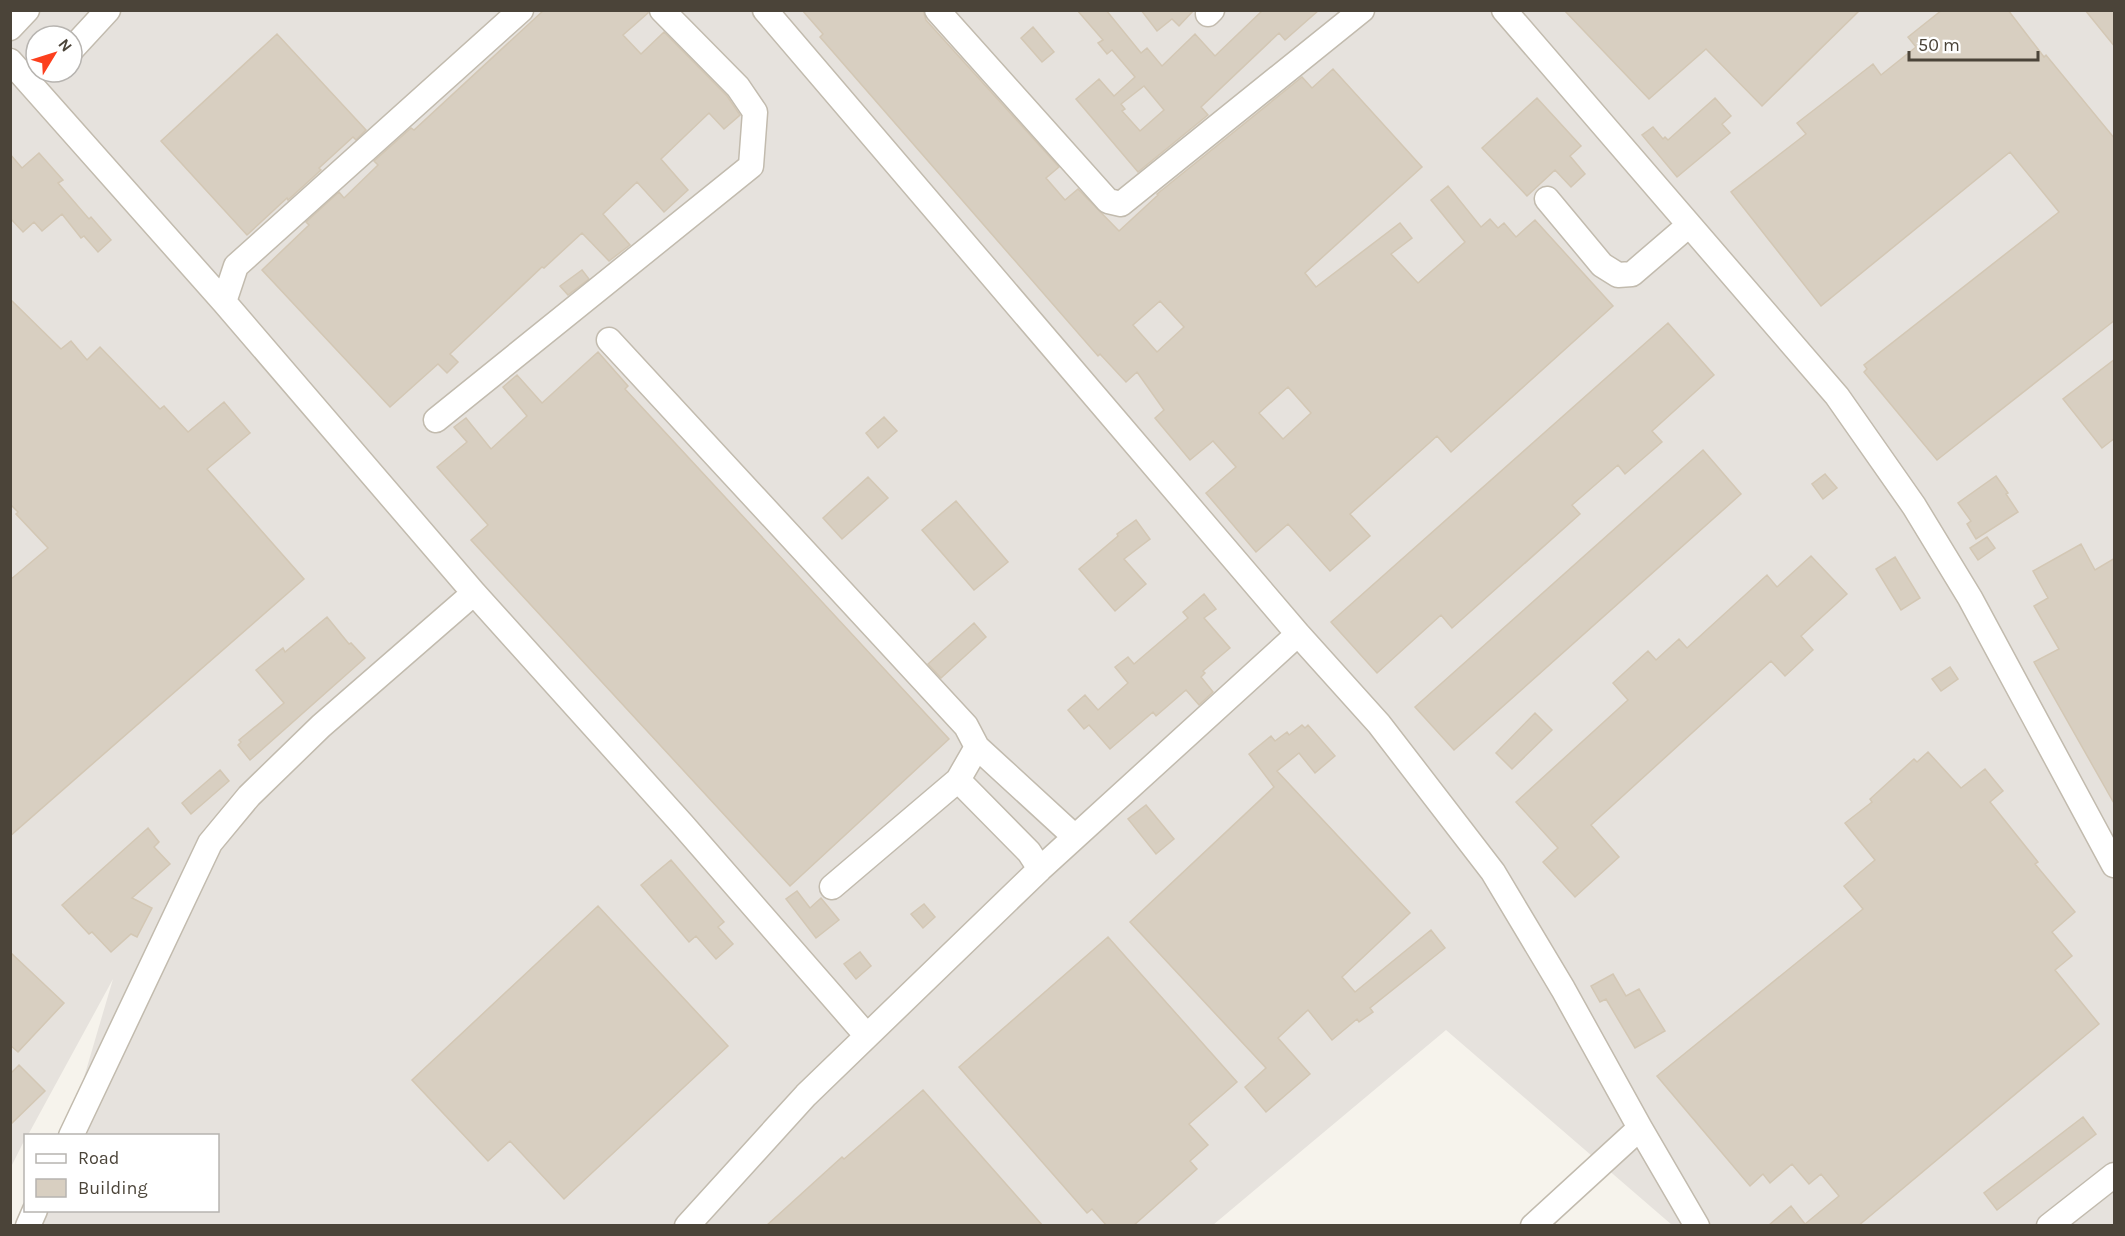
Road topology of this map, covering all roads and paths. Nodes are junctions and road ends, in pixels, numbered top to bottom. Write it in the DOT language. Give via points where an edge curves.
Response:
graph roads {
  1 [pos="27,10"];
  2 [pos="108,10"];
  3 [pos="521,10"];
  4 [pos="662,10"];
  5 [pos="765,10"];
  6 [pos="937,10"];
  7 [pos="1362,10"];
  8 [pos="1504,10"];
  9 [pos="10,28"];
  10 [pos="84,36"];
  11 [pos="10,61"];
  12 [pos="39,84"];
  13 [pos="1547,199"];
  14 [pos="1689,225"];
  15 [pos="224,302"];
  16 [pos="609,340"];
  17 [pos="436,420"];
  18 [pos="474,593"];
  19 [pos="1298,634"];
  20 [pos="977,747"];
  21 [pos="958,780"];
  22 [pos="1075,837"];
  23 [pos="2115,866"];
  24 [pos="1040,868"];
  25 [pos="832,887"];
  26 [pos="867,1036"];
  27 [pos="1640,1128"];
  28 [pos="71,1134"];
  29 [pos="2115,1175"];
  30 [pos="34,1212"];
  31 [pos="28,1226"];
  32 [pos="687,1226"];
  33 [pos="1533,1226"];
  34 [pos="1697,1226"];
  35 [pos="2050,1226"];
  1 -- 9 [label="street"];
  2 -- 10 [label="street"];
  3 -- 15 [label="street" via="236,266"];
  4 -- 17 [label="street" via="738,87 755,112 751,166"];
  5 -- 19 [label="street"];
  6 -- 7 [label="street" via="1108,201 1121,204"];
  8 -- 14 [label="street"];
  11 -- 15 [label="street"];
  12 -- 15 [label="street"];
  13 -- 14 [label="street" via="1602,265 1618,275 1632,274"];
  14 -- 23 [label="street" via="1836,396 1914,506 1970,598"];
  15 -- 18 [label="street"];
  16 -- 20 [label="street" via="966,726"];
  18 -- 26 [label="street"];
  18 -- 28 [label="street" via="321,726 249,796 210,843"];
  19 -- 22 [label="street"];
  19 -- 27 [label="street" via="1379,724 1493,872"];
  20 -- 21 [label="street"];
  20 -- 22 [label="street"];
  21 -- 24 [label="street"];
  21 -- 25 [label="street"];
  22 -- 24 [label="street"];
  24 -- 26 [label="street"];
  26 -- 32 [label="street" via="806,1095"];
  27 -- 33 [label="street"];
  27 -- 34 [label="street"];
  29 -- 35 [label="street"];
  30 -- 31 [label="street"];
}
